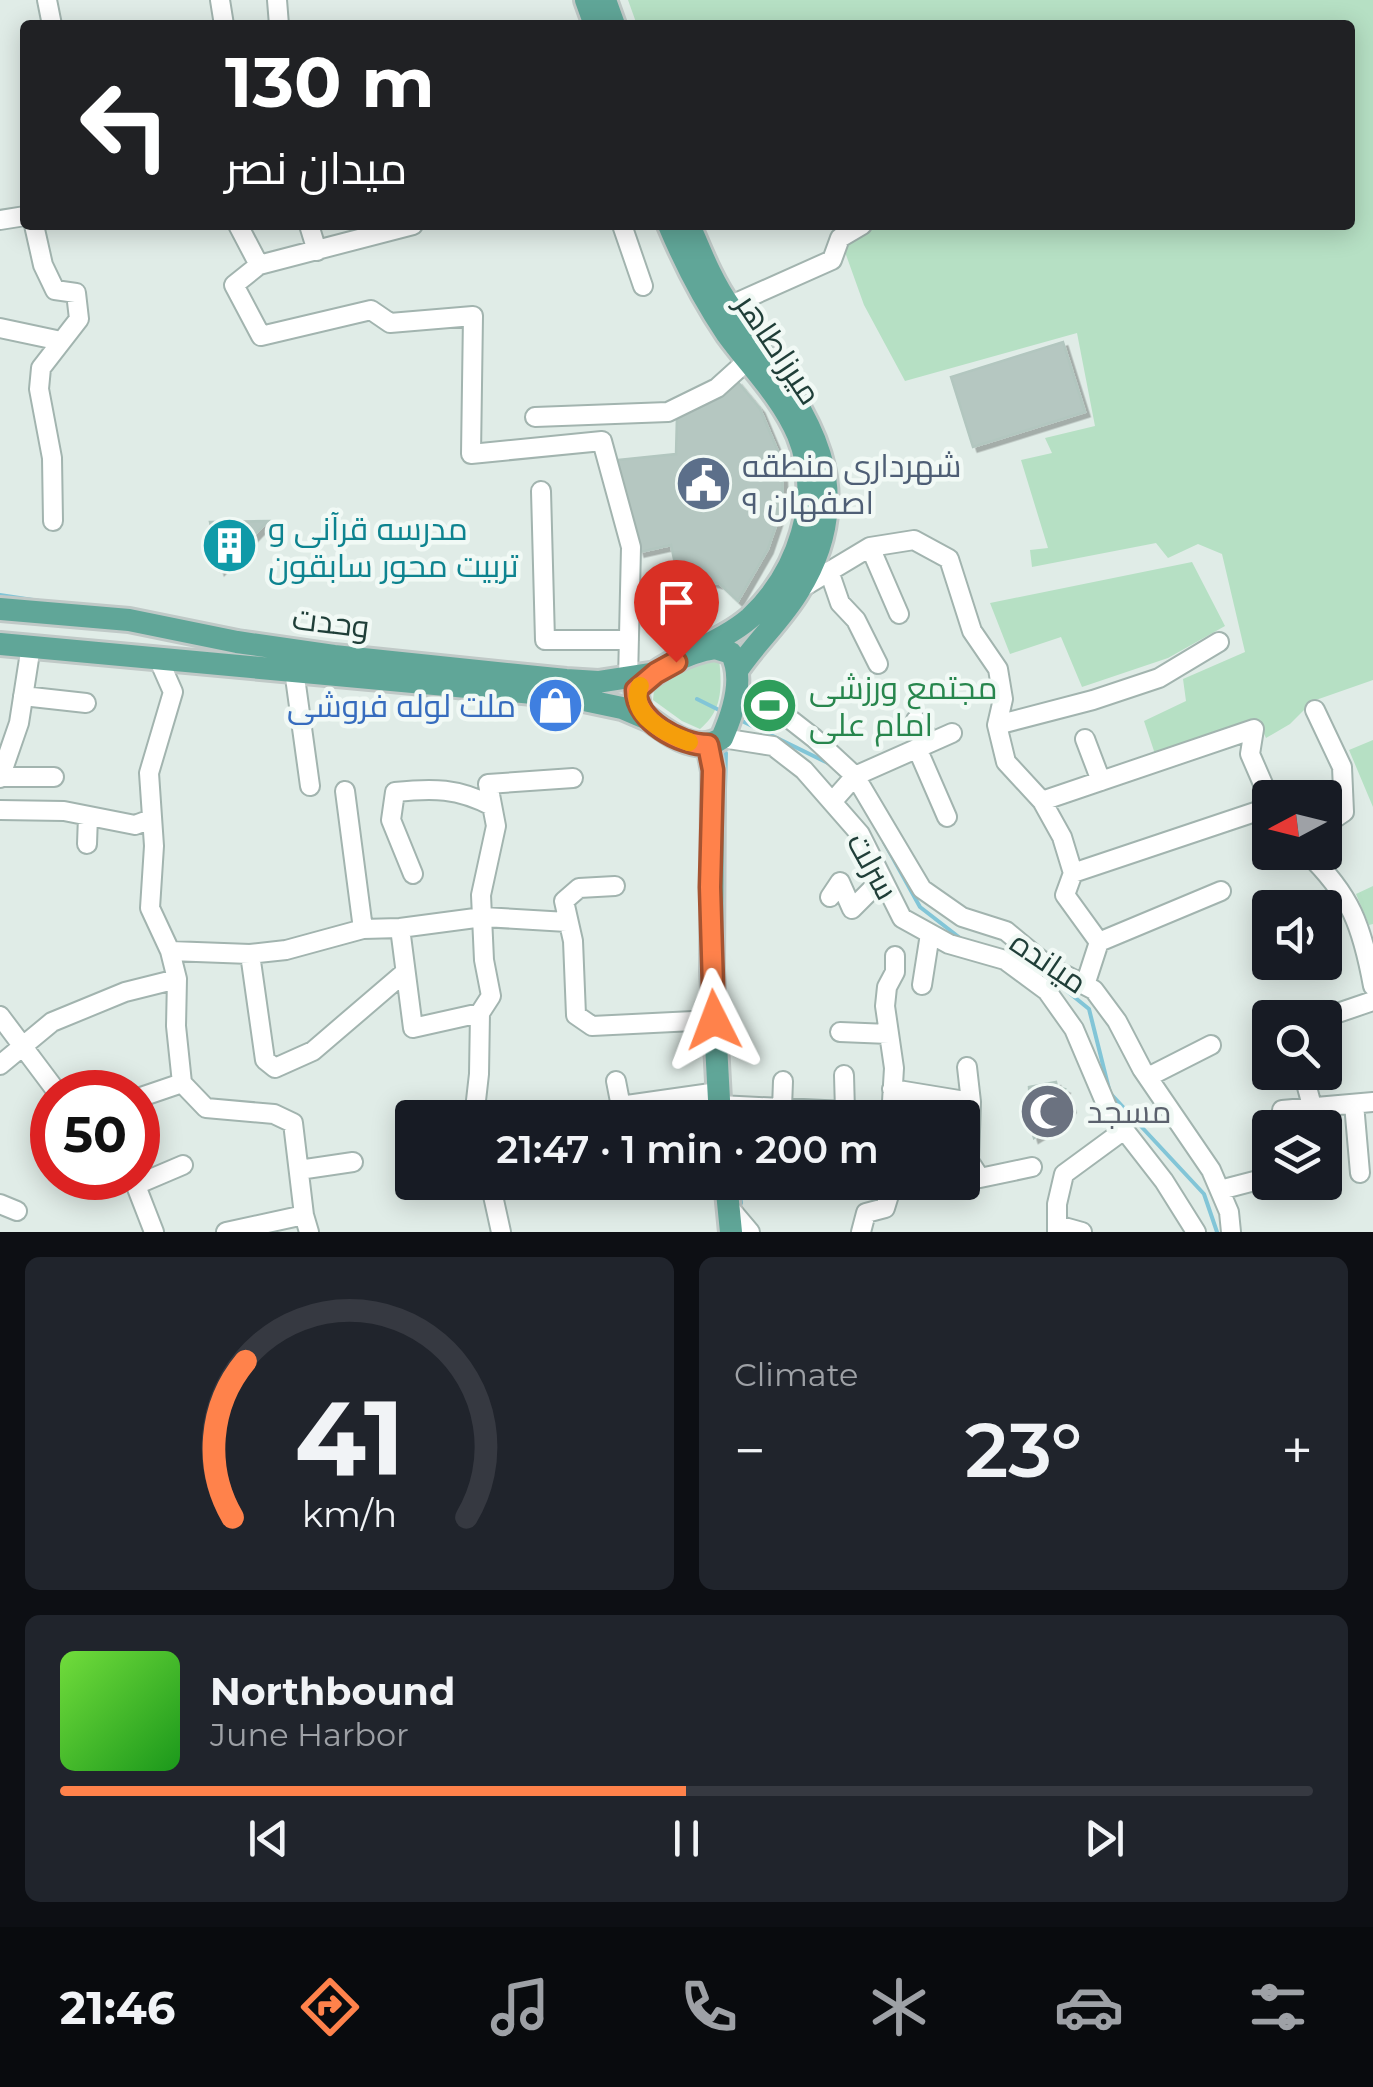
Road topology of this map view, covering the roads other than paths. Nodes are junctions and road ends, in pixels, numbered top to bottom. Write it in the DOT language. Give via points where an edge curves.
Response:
graph roads {
  1 [pos="35,230"];
  2 [pos="241,230"];
  3 [pos="311,230"];
  4 [pos="386,230"];
  5 [pos="624,230"];
  6 [pos="672,230"];
  7 [pos="691,230"];
  8 [pos="854,230"];
  9 [pos="317,251"];
  10 [pos="259,265"];
  11 [pos="643,286"];
  12 [pos="729,306"];
  13 [pos="0,328"];
  14 [pos="61,341"];
  15 [pos="748,360"];
  16 [pos="535,416"];
  17 [pos="540,491"];
  18 [pos="53,520"];
  19 [pos="870,547"];
  20 [pos="829,572"];
  21 [pos="800,589"];
  22 [pos="0,609"];
  23 [pos="899,614"];
  24 [pos="102,618"];
  25 [pos="155,626"];
  26 [pos="629,640"];
  27 [pos="1219,642"];
  28 [pos="0,644"];
  29 [pos="31,646"];
  30 [pos="697,650"];
  31 [pos="105,653"];
  32 [pos="153,658"];
  33 [pos="878,664"];
  34 [pos="738,669"];
  35 [pos="294,670"];
  36 [pos="656,673"];
  37 [pos="628,680"];
  38 [pos="23,696"];
  39 [pos="768,702"];
  40 [pos="86,703"];
  41 [pos="1315,710"];
  42 [pos="650,720"];
  43 [pos="916,720"];
  44 [pos="997,725"];
  45 [pos="952,732"];
  46 [pos="779,735"];
  47 [pos="1085,739"];
  48 [pos="715,742"];
  49 [pos="924,745"];
  50 [pos="54,777"];
  51 [pos="0,778"];
  52 [pos="573,778"];
  53 [pos="852,780"];
  54 [pos="1260,780"];
  55 [pos="1101,781"];
  56 [pos="310,786"];
  57 [pos="345,791"];
  58 [pos="1042,801"];
  59 [pos="832,802"];
  60 [pos="492,806"];
  61 [pos="0,810"];
  62 [pos="1252,810"];
  63 [pos="1342,813"];
  64 [pos="88,816"];
  65 [pos="947,817"];
  66 [pos="150,819"];
  67 [pos="88,844"];
  68 [pos="1325,870"];
  69 [pos="413,874"];
  70 [pos="1074,874"];
  71 [pos="881,880"];
  72 [pos="615,886"];
  73 [pos="1222,891"];
  74 [pos="830,897"];
  75 [pos="484,917"];
  76 [pos="566,922"];
  77 [pos="400,928"];
  78 [pos="363,929"];
  79 [pos="930,934"];
  80 [pos="1099,942"];
  81 [pos="170,951"];
  82 [pos="250,954"];
  83 [pos="895,956"];
  84 [pos="404,972"];
  85 [pos="177,979"];
  86 [pos="922,985"];
  87 [pos="1084,985"];
  88 [pos="1373,986"];
  89 [pos="1373,1001"];
  90 [pos="1342,1012"];
  91 [pos="480,1014"];
  92 [pos="0,1016"];
  93 [pos="714,1020"];
  94 [pos="840,1032"];
  95 [pos="889,1034"];
  96 [pos="1211,1045"];
  97 [pos="22,1048"];
  98 [pos="0,1066"];
  99 [pos="967,1067"];
  100 [pos="40,1070"];
  101 [pos="844,1075"];
  102 [pos="1148,1077"];
  103 [pos="616,1080"];
  104 [pos="783,1081"];
  105 [pos="182,1083"];
  106 [pos="892,1089"];
  107 [pos="160,1090"];
  108 [pos="1308,1090"];
  109 [pos="476,1100"];
  110 [pos="620,1100"];
  111 [pos="719,1100"];
  112 [pos="782,1100"];
  113 [pos="844,1100"];
  114 [pos="892,1100"];
  115 [pos="959,1100"];
  116 [pos="971,1100"];
  117 [pos="1363,1103"];
  118 [pos="1312,1106"];
  119 [pos="1282,1110"];
  120 [pos="1124,1130"];
  121 [pos="353,1162"];
  122 [pos="183,1165"];
  123 [pos="1032,1167"];
  124 [pos="299,1170"];
  125 [pos="160,1173"];
  126 [pos="1360,1173"];
  127 [pos="980,1178"];
  128 [pos="1252,1182"];
  129 [pos="1220,1190"];
  130 [pos="142,1200"];
  131 [pos="494,1200"];
  132 [pos="728,1200"];
  133 [pos="731,1200"];
  134 [pos="887,1200"];
  135 [pos="306,1224"];
  136 [pos="1057,1228"];
  137 [pos="154,1232"];
  138 [pos="226,1232"];
  139 [pos="500,1232"];
  140 [pos="732,1232"];
  141 [pos="750,1232"];
  142 [pos="861,1232"];
  143 [pos="1082,1232"];
  144 [pos="1196,1232"];
  145 [pos="1232,1232"];
  1 -- 14 [label="street" via="55,290 76,293 79,319"];
  2 -- 10 [label="street"];
  3 -- 9 [label="street"];
  4 -- 9 [label="street"];
  5 -- 11 [label="street"];
  6 -- 15 [label="main road, میرزاطاهر" via="708,302"];
  7 -- 12 [label="main road, میرزاطاهر"];
  8 -- 12 [label="street" via="840,238 832,260"];
  9 -- 10 [label="street"];
  10 -- 26 [label="street" via="234,285 261,336 370,310 390,323 474,316 471,454 602,441 631,546"];
  12 -- 21 [label="main road, میرزاطاهر" via="802,408 820,453 826,510"];
  13 -- 14 [label="street"];
  14 -- 18 [label="street" via="42,368 38,390 52,458"];
  15 -- 16 [label="street" via="718,388 668,412"];
  15 -- 30 [label="main road, میرزاطاهر" via="798,435 807,510 793,560 772,593 746,621"];
  17 -- 26 [label="street" via="545,640"];
  19 -- 20 [label="street"];
  19 -- 23 [label="street"];
  19 -- 44 [label="street" via="914,540 949,559 972,631 998,670 1003,699"];
  20 -- 21 [label="street"];
  20 -- 33 [label="street" via="840,604"];
  21 -- 34 [label="main road, میرزاطاهر"];
  22 -- 24 [label="main road, وحدت"];
  24 -- 25 [label="main road, وحدت"];
  24 -- 31 [label="main road" via="118,633"];
  25 -- 32 [label="main road" via="140,632 138,644"];
  25 -- 37 [label="main road, وحدت" via="334,656"];
  26 -- 37 [label="street"];
  27 -- 44 [label="street" via="1159,678"];
  28 -- 29 [label="main road, وحدت"];
  29 -- 31 [label="main road, وحدت"];
  29 -- 38 [label="street"];
  30 -- 34 [label="main road" via="724,649"];
  30 -- 36 [label="main road"];
  31 -- 32 [label="main road, وحدت"];
  32 -- 35 [label="main road, وحدت"];
  32 -- 66 [label="street" via="174,692 149,773"];
  34 -- 48 [label="main road"];
  35 -- 42 [label="main road, وحدت" via="565,696"];
  35 -- 56 [label="street"];
  36 -- 37 [label="main road, وحدت"];
  36 -- 42 [label="main road" via="636,690 640,712"];
  38 -- 40 [label="street"];
  38 -- 51 [label="street"];
  39 -- 46 [label="street, میانده"];
  41 -- 63 [label="street" via="1342,767"];
  42 -- 48 [label="main road" via="684,741"];
  43 -- 49 [label="street"];
  44 -- 58 [label="street" via="1006,762"];
  45 -- 49 [label="street"];
  46 -- 48 [label="street"];
  46 -- 53 [label="street, میانده"];
  46 -- 59 [label="street, سرلت"];
  47 -- 55 [label="street"];
  48 -- 93 [label="main road"];
  49 -- 53 [label="street"];
  49 -- 65 [label="street"];
  50 -- 51 [label="street"];
  52 -- 60 [label="street" via="488,784"];
  53 -- 59 [label="street"];
  53 -- 87 [label="street, میانده" via="922,889 962,918 1006,931"];
  54 -- 55 [label="street" via="1250,754 1254,729"];
  55 -- 58 [label="street"];
  57 -- 78 [label="street"];
  58 -- 70 [label="street"];
  59 -- 71 [label="street, سرلت" via="860,834"];
  60 -- 69 [label="street" via="466,792 395,792 391,820"];
  60 -- 75 [label="street" via="496,826"];
  61 -- 64 [label="street"];
  62 -- 70 [label="street"];
  64 -- 66 [label="street" via="135,825"];
  64 -- 67 [label="street"];
  66 -- 81 [label="street" via="150,908"];
  68 -- 88 [label="street" via="1347,897 1364,936"];
  70 -- 80 [label="street" via="1065,895"];
  71 -- 74 [label="street" via="852,909 840,882"];
  71 -- 79 [label="street, سرلت" via="902,918"];
  72 -- 76 [label="street" via="580,888 564,901"];
  73 -- 80 [label="street"];
  75 -- 76 [label="street"];
  75 -- 77 [label="street"];
  75 -- 91 [label="street" via="491,996"];
  76 -- 93 [label="street" via="576,1016 592,1026"];
  77 -- 78 [label="street"];
  77 -- 84 [label="street"];
  78 -- 82 [label="street"];
  79 -- 86 [label="street"];
  79 -- 120 [label="street, سرلت" via="1005,960 1047,991"];
  80 -- 87 [label="street"];
  81 -- 82 [label="street"];
  81 -- 85 [label="street"];
  82 -- 84 [label="street" via="265,1060 275,1068 313,1050"];
  83 -- 95 [label="street" via="886,987"];
  84 -- 91 [label="street" via="412,1028"];
  85 -- 97 [label="street" via="52,1022"];
  85 -- 105 [label="street"];
  87 -- 102 [label="street, میانده" via="1117,1021"];
  89 -- 90 [label="street"];
  91 -- 109 [label="street"];
  92 -- 97 [label="street"];
  93 -- 111 [label="main road"];
  94 -- 95 [label="street"];
  95 -- 106 [label="street"];
  96 -- 102 [label="street"];
  97 -- 98 [label="street"];
  97 -- 100 [label="street"];
  99 -- 116 [label="street"];
  101 -- 113 [label="street"];
  102 -- 129 [label="street, میانده"];
  103 -- 110 [label="street"];
  104 -- 112 [label="street"];
  105 -- 107 [label="street"];
  105 -- 124 [label="street" via="206,1108 274,1114 294,1123"];
  106 -- 114 [label="street"];
  106 -- 115 [label="street"];
  108 -- 118 [label="street"];
  117 -- 118 [label="street"];
  117 -- 126 [label="street"];
  118 -- 119 [label="street"];
  120 -- 136 [label="street" via="1064,1174"];
  120 -- 144 [label="street, سرلت"];
  121 -- 124 [label="street"];
  122 -- 125 [label="street"];
  123 -- 127 [label="street"];
  124 -- 135 [label="street"];
  128 -- 129 [label="street"];
  129 -- 145 [label="street, میانده"];
  130 -- 137 [label="street"];
  131 -- 139 [label="street"];
  132 -- 140 [label="main road"];
  133 -- 141 [label="street"];
  134 -- 142 [label="street" via="885,1208 866,1213"];
  135 -- 138 [label="street"];
  136 -- 143 [label="street"];
}
